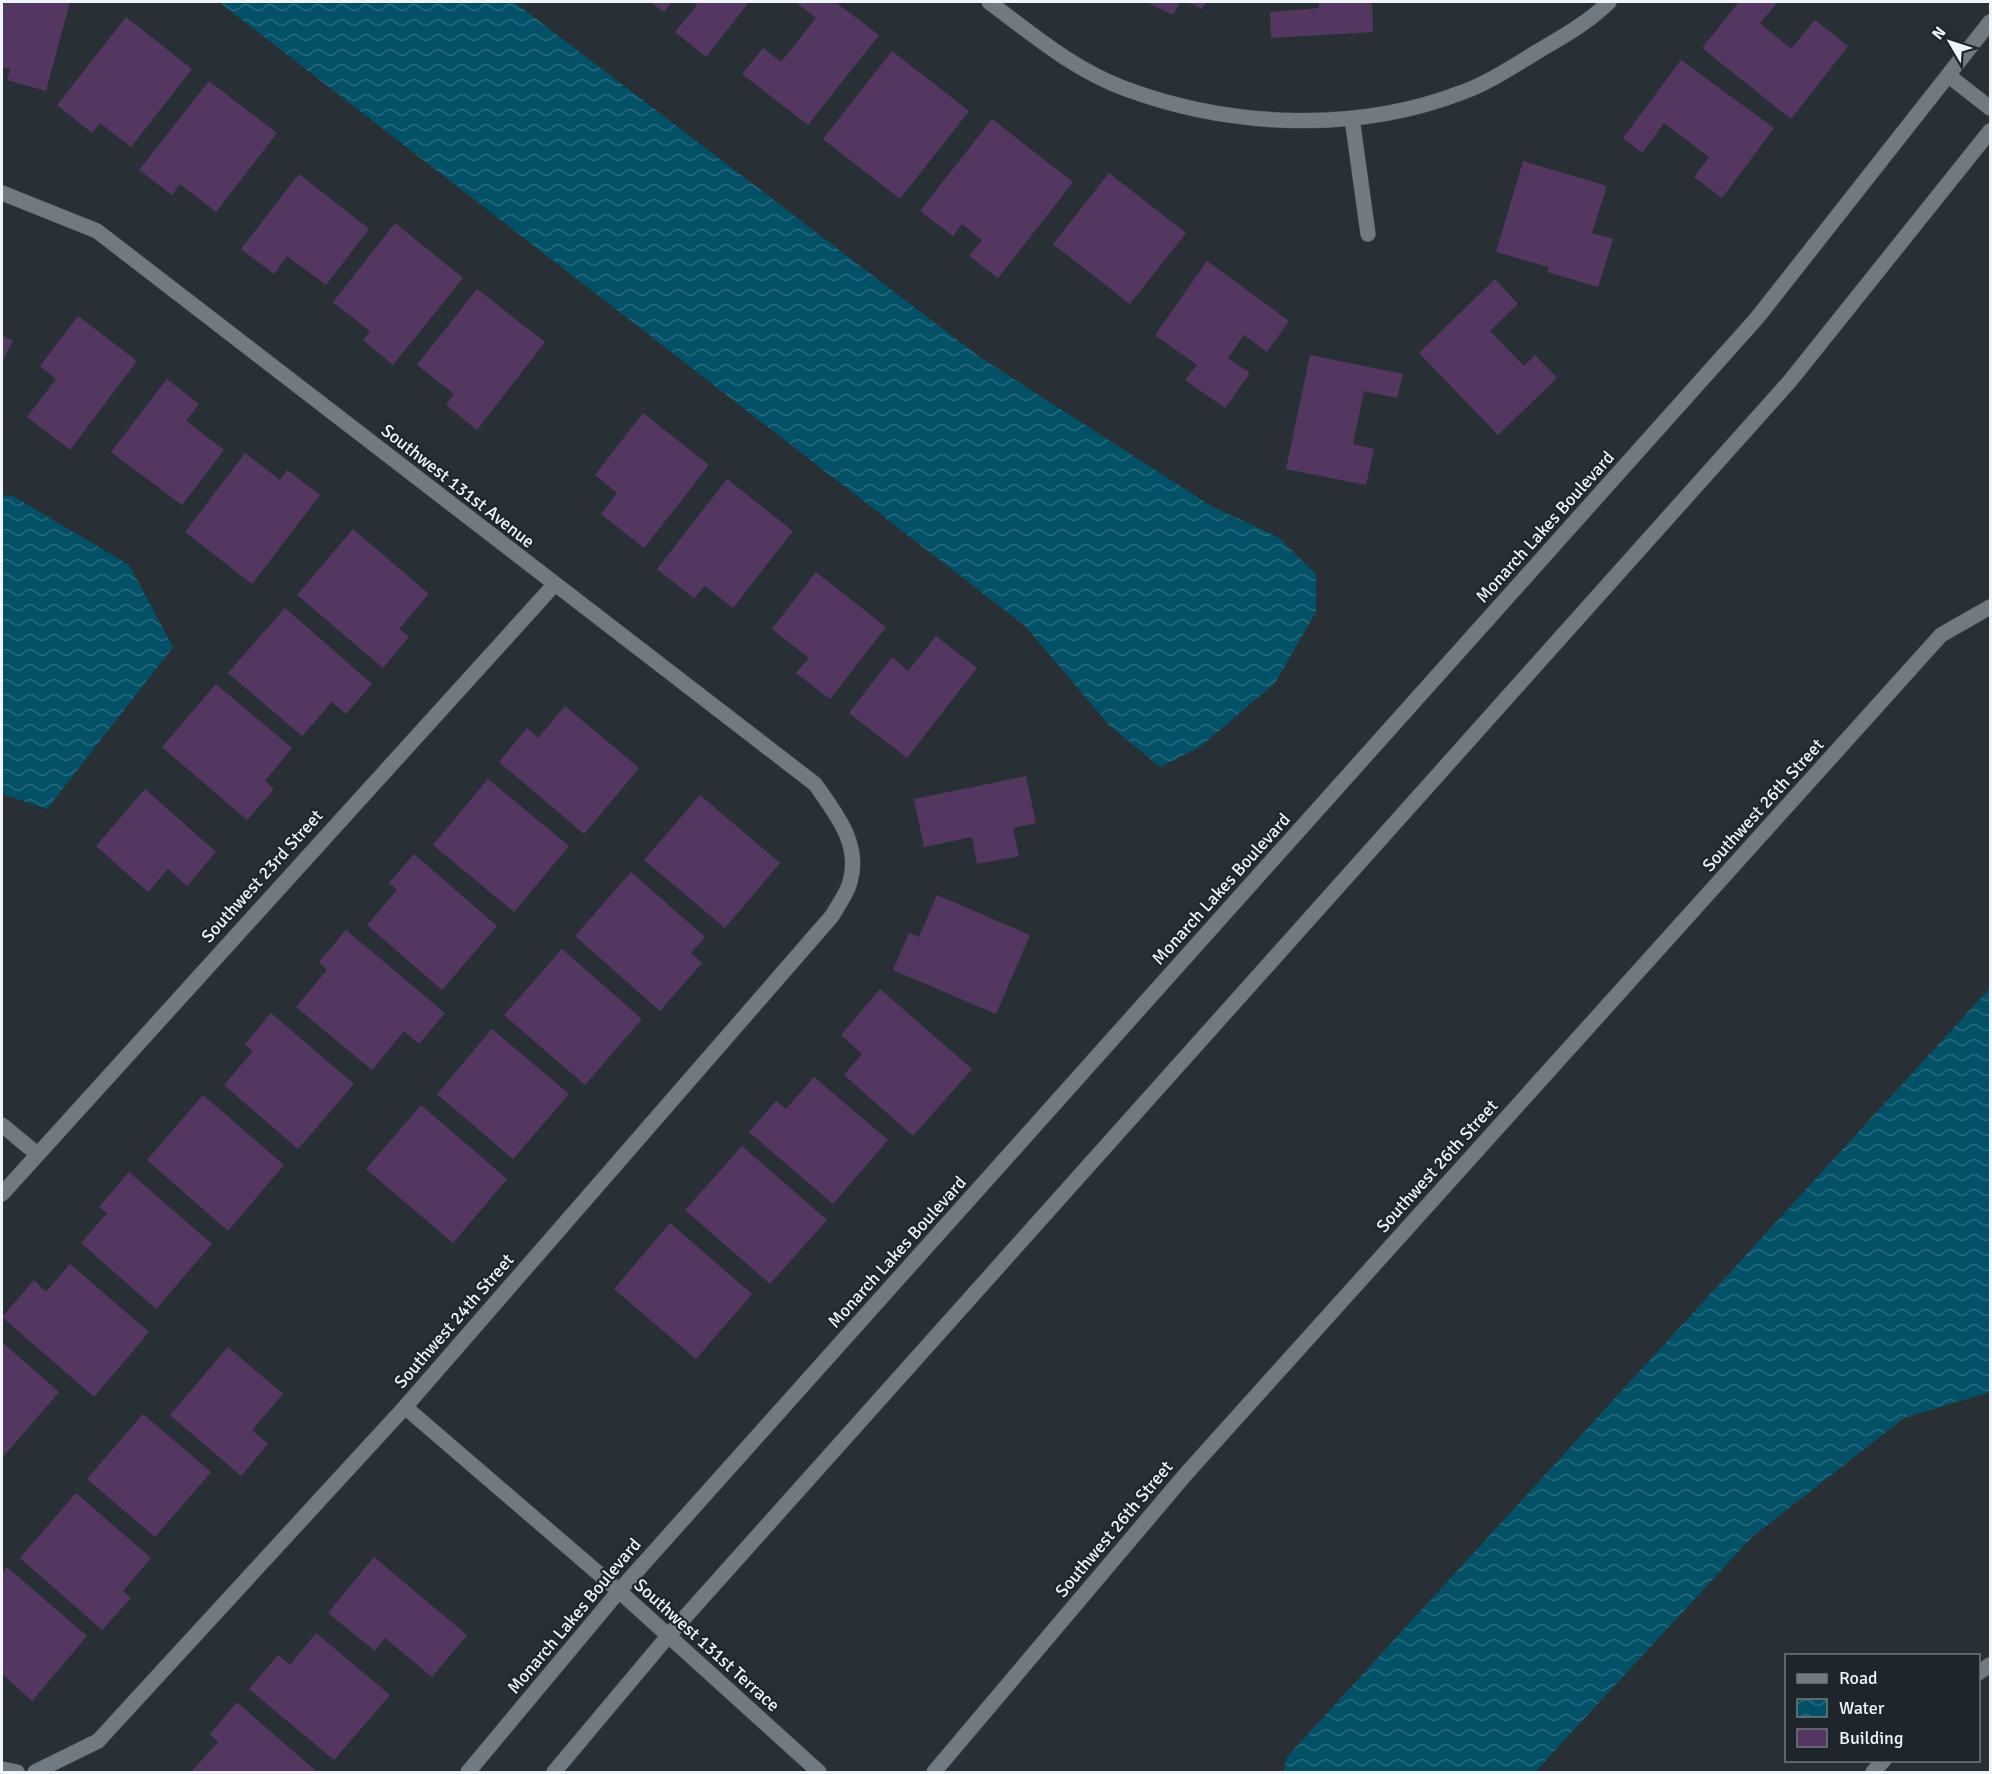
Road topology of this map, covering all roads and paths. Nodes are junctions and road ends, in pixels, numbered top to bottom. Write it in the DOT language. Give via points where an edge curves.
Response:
graph roads {
  1 [pos="989,2"];
  2 [pos="1609,2"];
  3 [pos="1990,22"];
  4 [pos="1949,76"];
  5 [pos="1990,108"];
  6 [pos="1352,118"];
  7 [pos="1990,131"];
  8 [pos="2,193"];
  9 [pos="1368,234"];
  10 [pos="554,585"];
  11 [pos="1990,607"];
  12 [pos="853,853"];
  13 [pos="2,1125"];
  14 [pos="36,1153"];
  15 [pos="2,1194"];
  16 [pos="405,1407"];
  17 [pos="619,1591"];
  18 [pos="669,1635"];
  19 [pos="2,1769"];
  20 [pos="17,1773"];
  21 [pos="35,1773"];
  22 [pos="468,1773"];
  23 [pos="554,1773"];
  24 [pos="819,1773"];
  25 [pos="934,1773"];
  1 -- 6 [label="street" via="1060,56 1125,89 1198,109 1260,120"];
  2 -- 6 [label="street" via="1554,42 1464,92"];
  3 -- 4 [label="street, Monarch Lakes Boulevard"];
  4 -- 5 [label="street"];
  4 -- 17 [label="street, Monarch Lakes Boulevard" via="1757,318"];
  6 -- 9 [label="street"];
  7 -- 18 [label="street" via="1790,381"];
  8 -- 10 [label="street, Southwest 131st Avenue" via="97,231"];
  10 -- 12 [label="street, Southwest 131st Avenue" via="815,784 845,826"];
  10 -- 14 [label="street, Southwest 23rd Street"];
  11 -- 25 [label="street, Southwest 26th Street" via="1941,635 1185,1475"];
  12 -- 16 [label="street, Southwest 24th Street" via="850,883 832,915"];
  13 -- 14 [label="street"];
  14 -- 15 [label="street, Southwest 23rd Street"];
  16 -- 17 [label="street, Southwest 131st Terrace"];
  16 -- 21 [label="street, Southwest 24th Street" via="98,1741"];
  17 -- 18 [label="street, Southwest 131st Terrace"];
  17 -- 22 [label="street, Monarch Lakes Boulevard"];
  18 -- 23 [label="street"];
  18 -- 24 [label="street, Southwest 131st Terrace"];
  19 -- 20 [label="street"];
}
